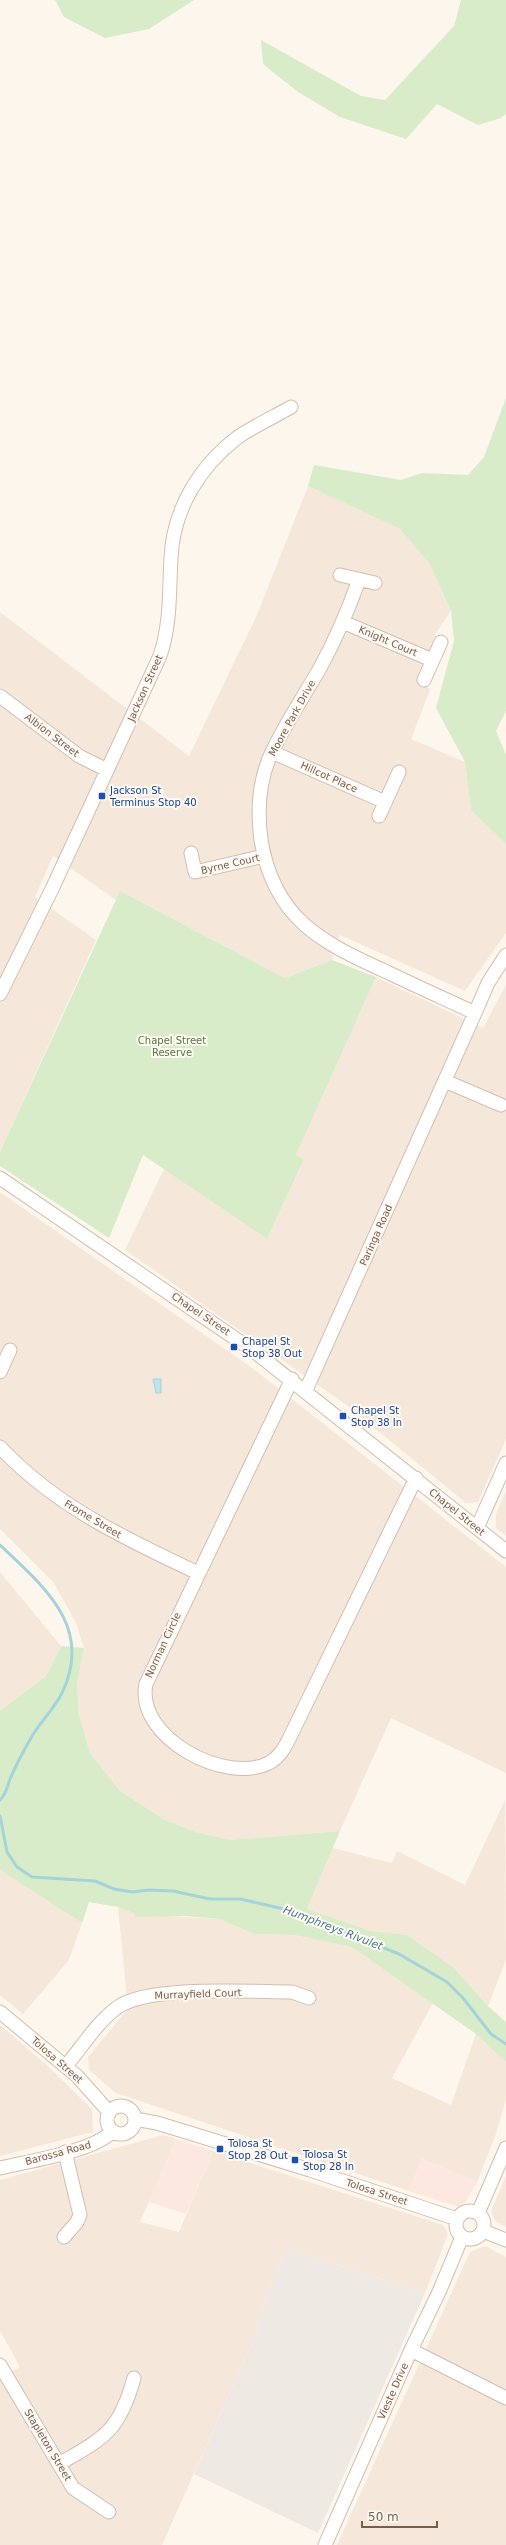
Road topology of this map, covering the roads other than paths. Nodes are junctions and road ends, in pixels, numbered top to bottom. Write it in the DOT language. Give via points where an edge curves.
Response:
graph roads {
  1 [pos="291,407"];
  2 [pos="340,574"];
  3 [pos="359,580"];
  4 [pos="375,583"];
  5 [pos="343,622"];
  6 [pos="441,642"];
  7 [pos="432,660"];
  8 [pos="424,680"];
  9 [pos="0,696"];
  10 [pos="272,752"];
  11 [pos="107,770"];
  12 [pos="398,772"];
  13 [pos="385,802"];
  14 [pos="379,816"];
  15 [pos="191,853"];
  16 [pos="264,856"];
  17 [pos="506,955"];
  18 [pos="0,994"];
  19 [pos="475,1013"];
  20 [pos="445,1081"];
  21 [pos="500,1105"];
  22 [pos="0,1178"];
  23 [pos="10,1350"];
  24 [pos="0,1372"];
  25 [pos="292,1379"];
  26 [pos="306,1390"];
  27 [pos="0,1447"];
  28 [pos="506,1463"];
  29 [pos="416,1478"];
  30 [pos="477,1528"];
  31 [pos="506,1551"];
  32 [pos="198,1573"];
  33 [pos="309,1998"];
  34 [pos="0,2012"];
  35 [pos="66,2066"];
  36 [pos="109,2112"];
  37 [pos="135,2119"];
  38 [pos="112,2132"];
  39 [pos="506,2148"];
  40 [pos="65,2152"];
  41 [pos="0,2168"];
  42 [pos="478,2213"];
  43 [pos="457,2219"];
  44 [pos="483,2231"];
  45 [pos="64,2237"];
  46 [pos="462,2237"];
  47 [pos="506,2240"];
  48 [pos="411,2350"];
  49 [pos="0,2365"];
  50 [pos="134,2378"];
  51 [pos="506,2398"];
  52 [pos="59,2464"];
  53 [pos="110,2512"];
  54 [pos="325,2545"];
  1 -- 11 [label="street, Jackson Street" via="240,436 226,447 211,462 185,498 172,543 171,608 165,641"];
  2 -- 3 [label="street"];
  3 -- 4 [label="street"];
  3 -- 5 [label="street, Moore Park Drive"];
  5 -- 7 [label="street, Knight Court"];
  5 -- 10 [label="street, Moore Park Drive"];
  6 -- 7 [label="street"];
  7 -- 8 [label="street"];
  9 -- 11 [label="street, Albion Street" via="79,756"];
  10 -- 13 [label="street, Hillcot Place"];
  10 -- 16 [label="street, Moore Park Drive" via="260,795 259,817"];
  11 -- 18 [label="street, Jackson Street"];
  12 -- 13 [label="street"];
  13 -- 14 [label="street"];
  15 -- 16 [label="street, Byrne Court" via="196,877"];
  16 -- 19 [label="street, Moore Park Drive" via="285,901 296,917 321,940"];
  17 -- 19 [label="street, Paringa Road" via="488,983"];
  19 -- 20 [label="street, Paringa Road"];
  20 -- 21 [label="street"];
  20 -- 26 [label="street, Paringa Road"];
  22 -- 25 [label="street, Chapel Street" via="226,1331"];
  23 -- 24 [label="street"];
  25 -- 26 [label="street, Chapel Street"];
  25 -- 32 [label="street, Norman Circle"];
  26 -- 29 [label="street, Chapel Street"];
  27 -- 32 [label="street, Frome Street" via="34,1479 79,1512 124,1538"];
  28 -- 30 [label="street"];
  29 -- 30 [label="street, Chapel Street"];
  29 -- 32 [label="street, Norman Circle" via="285,1748 278,1756 259,1766 248,1768 221,1765 192,1754 165,1735 146,1709 144,1692 149,1674"];
  30 -- 31 [label="street, Chapel Street"];
  33 -- 35 [label="street, Murrayfield Court" via="292,1992 164,1994 140,1997 110,2014"];
  34 -- 35 [label="street, Tolosa Street"];
  35 -- 36 [label="street, Tolosa Street"];
  36 -- 37 [label="street" via="116,2107 124,2106 132,2111"];
  36 -- 38 [label="street" via="106,2120"];
  37 -- 38 [label="street" via="130,2132 121,2135"];
  37 -- 43 [label="street, Tolosa Street" via="310,2170"];
  38 -- 40 [label="street, Barossa Road" via="98,2142"];
  39 -- 42 [label="street"];
  40 -- 41 [label="street, Barossa Road"];
  40 -- 45 [label="street" via="80,2215"];
  42 -- 43 [label="street" via="468,2211"];
  42 -- 44 [label="street" via="484,2222"];
  43 -- 46 [label="street" via="456,2229"];
  44 -- 46 [label="street" via="474,2239"];
  44 -- 47 [label="street"];
  46 -- 48 [label="street, Vieste Drive"];
  48 -- 51 [label="street"];
  48 -- 54 [label="street, Vieste Drive"];
  49 -- 52 [label="street, Stapleton Street"];
  50 -- 52 [label="street" via="126,2406 114,2426 98,2440"];
  52 -- 53 [label="street, Stapleton Street" via="78,2493"];
}
